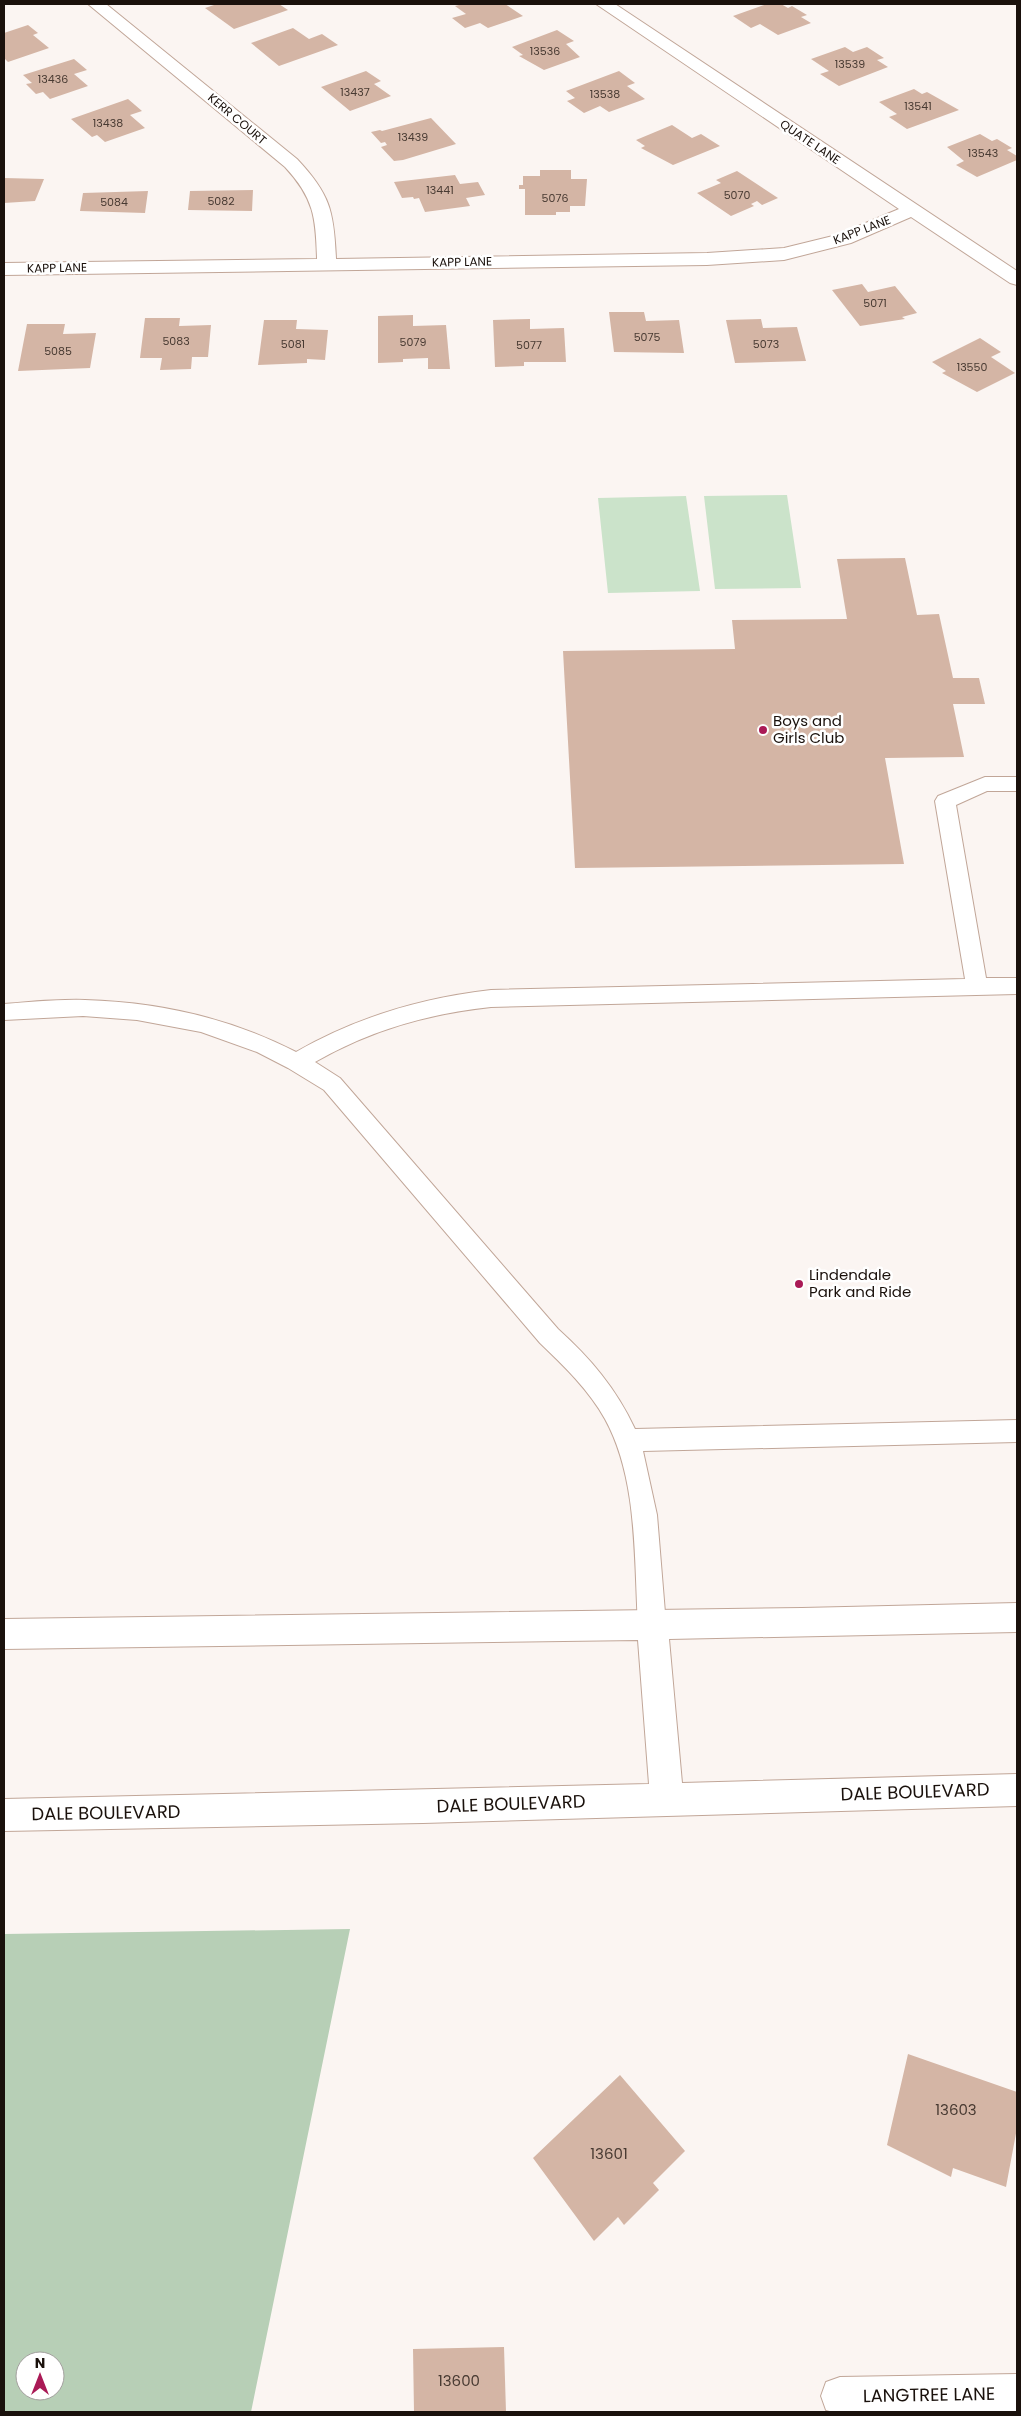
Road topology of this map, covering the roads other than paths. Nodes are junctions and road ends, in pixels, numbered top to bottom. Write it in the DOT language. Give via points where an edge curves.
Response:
graph roads {
  1 [pos="96,4"];
  2 [pos="604,4"];
  3 [pos="911,210"];
  4 [pos="327,264"];
  5 [pos="4,269"];
  6 [pos="1017,279"];
  7 [pos="1017,784"];
  8 [pos="1017,986"];
  9 [pos="977,987"];
  10 [pos="4,1012"];
  11 [pos="296,1062"];
  12 [pos="1017,1431"];
  13 [pos="627,1440"];
  14 [pos="1017,1617"];
  15 [pos="652,1625"];
  16 [pos="4,1634"];
  17 [pos="1017,1790"];
  18 [pos="667,1800"];
  19 [pos="4,1815"];
  20 [pos="1017,2393"];
  21 [pos="840,2396"];
  1 -- 4 [label="street, KERR COURT" via="307,179 319,195 325,215"];
  2 -- 3 [label="street, QUATE LANE"];
  3 -- 4 [label="street, KAPP LANE" via="844,239 784,254 707,259"];
  3 -- 6 [label="street, QUATE LANE"];
  4 -- 5 [label="street, KAPP LANE"];
  7 -- 9 [label="lane" via="985,784 945,801"];
  8 -- 9 [label="lane"];
  9 -- 11 [label="lane" via="473,1000 411,1012 360,1030"];
  10 -- 11 [label="lane" via="83,1008 137,1012 203,1024 265,1046"];
  11 -- 13 [label="lane" via="332,1084 549,1336 582,1367 614,1411"];
  12 -- 13 [label="lane"];
  13 -- 15 [label="lane" via="637,1472"];
  14 -- 15 [label="street"];
  15 -- 16 [label="street"];
  15 -- 18 [label="street"];
  17 -- 18 [label="street, DALE BOULEVARD"];
  18 -- 19 [label="street, DALE BOULEVARD"];
  20 -- 21 [label="street, LANGTREE LANE"];
}
